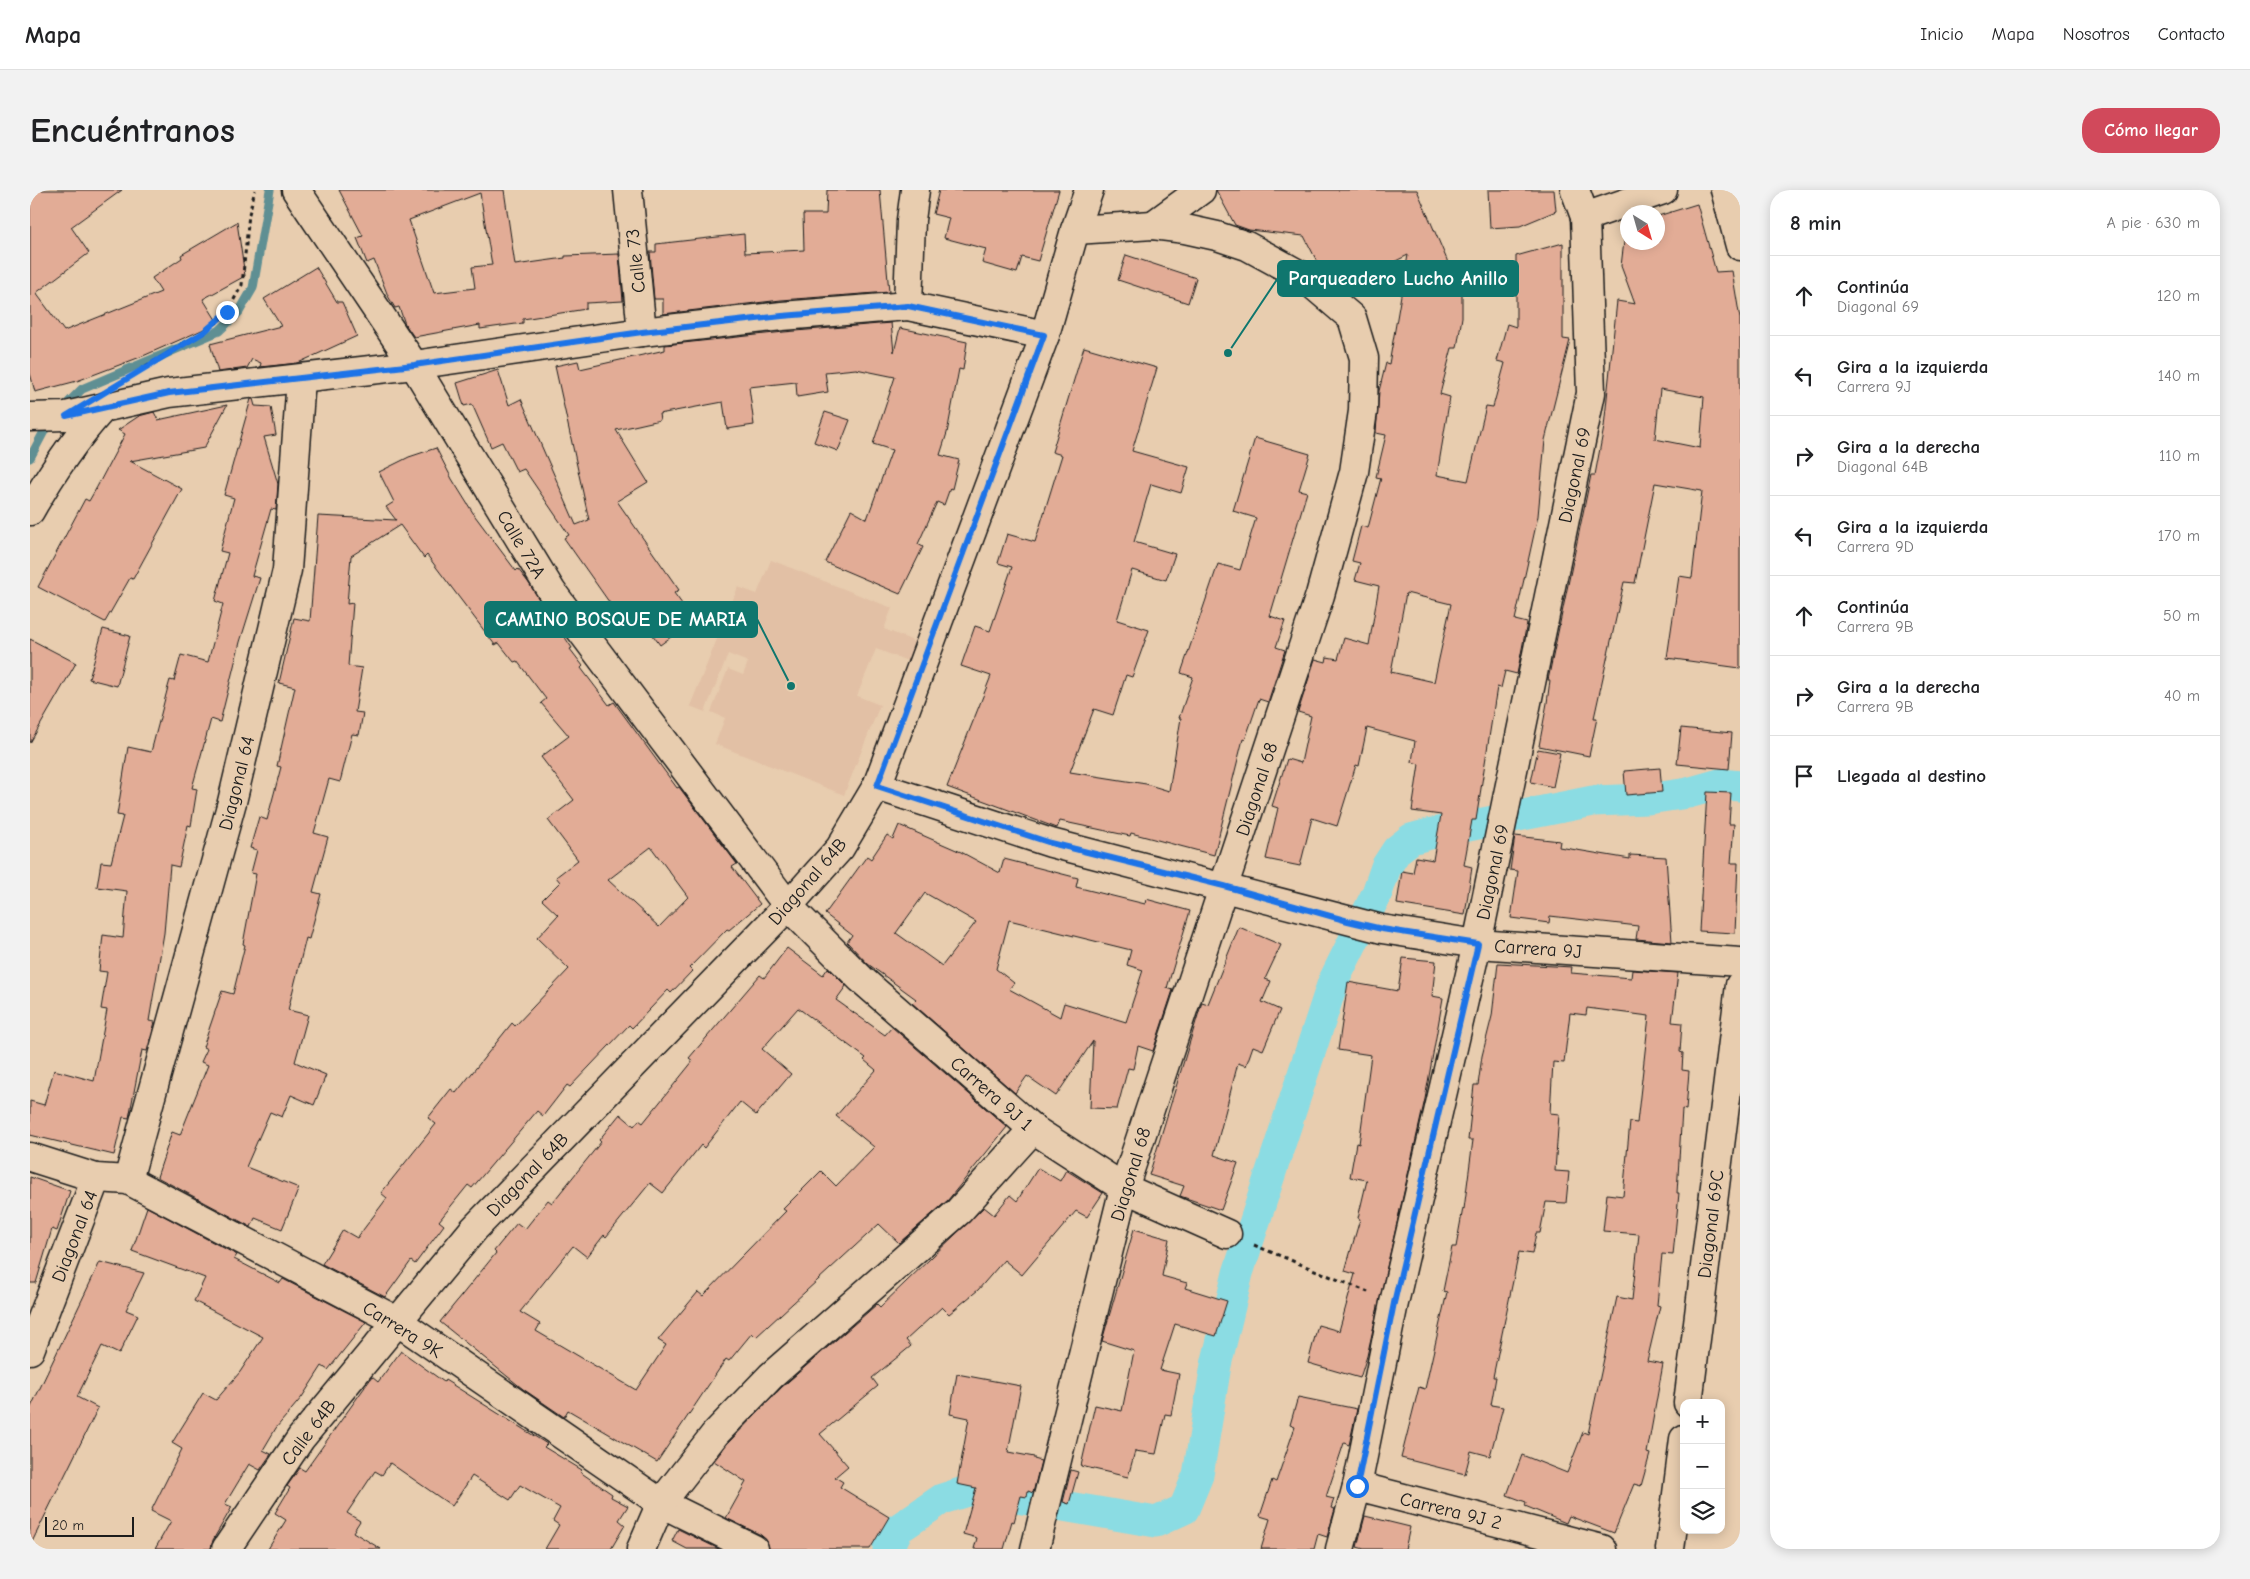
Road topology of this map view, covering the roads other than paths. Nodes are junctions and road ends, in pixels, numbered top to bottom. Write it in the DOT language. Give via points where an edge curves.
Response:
graph roads {
  1 [pos="628,190"];
  2 [pos="915,190"];
  3 [pos="1089,190"];
  4 [pos="1201,190"];
  5 [pos="1575,190"];
  6 [pos="1663,190"];
  7 [pos="1725,190"];
  8 [pos="303,192"];
  9 [pos="1585,217"];
  10 [pos="1154,225"];
  11 [pos="1075,230"];
  12 [pos="1740,246"];
  13 [pos="908,306"];
  14 [pos="642,332"];
  15 [pos="1044,335"];
  16 [pos="414,365"];
  17 [pos="300,378"];
  18 [pos="102,409"];
  19 [pos="30,417"];
  20 [pos="30,511"];
  21 [pos="877,786"];
  22 [pos="1224,886"];
  23 [pos="788,906"];
  24 [pos="1478,944"];
  25 [pos="1740,962"];
  26 [pos="1740,985"];
  27 [pos="1033,1129"];
  28 [pos="30,1157"];
  29 [pos="96,1178"];
  30 [pos="128,1180"];
  31 [pos="1124,1188"];
  32 [pos="1227,1234"];
  33 [pos="396,1321"];
  34 [pos="30,1350"];
  35 [pos="1688,1399"];
  36 [pos="1683,1444"];
  37 [pos="1357,1486"];
  38 [pos="661,1503"];
  39 [pos="1037,1541"];
  40 [pos="226,1549"];
  41 [pos="642,1549"];
  42 [pos="754,1549"];
  43 [pos="1340,1549"];
  44 [pos="1602,1549"];
  45 [pos="1670,1549"];
  1 -- 14 [label="street, Calle 73"];
  2 -- 13 [label="street"];
  3 -- 11 [label="street, Diagonal 64B"];
  4 -- 10 [label="street"];
  5 -- 9 [label="street, Diagonal 69"];
  6 -- 9 [label="street"];
  7 -- 12 [label="street"];
  8 -- 16 [label="street, Calle 72A"];
  9 -- 24 [label="street, Diagonal 69" via="1591,393"];
  10 -- 11 [label="street, Diagonal 68"];
  10 -- 22 [label="street, Diagonal 68" via="1209,234 1247,246 1304,277 1352,318 1364,358 1363,411 1354,472 1320,595"];
  11 -- 15 [label="street, Diagonal 64B"];
  13 -- 14 [label="street"];
  13 -- 15 [label="street"];
  14 -- 16 [label="street"];
  15 -- 21 [label="street, Diagonal 64B"];
  16 -- 17 [label="street"];
  16 -- 23 [label="street, Calle 72A" via="552,592"];
  17 -- 18 [label="street" via="169,393"];
  17 -- 30 [label="street, Diagonal 64" via="287,570 232,802"];
  18 -- 19 [label="street" via="66,416"];
  18 -- 20 [label="street" via="52,473"];
  21 -- 22 [label="street, Carrera 9J" via="1051,843"];
  21 -- 23 [label="street, Diagonal 64B" via="840,848"];
  22 -- 24 [label="street, Carrera 9J" via="1382,929"];
  22 -- 31 [label="street, Diagonal 68"];
  23 -- 27 [label="street, Carrera 9J 1" via="862,979"];
  23 -- 33 [label="street, Diagonal 64B" via="474,1229"];
  24 -- 25 [label="street, Carrera 9J"];
  24 -- 37 [label="street, Diagonal 69" via="1394,1303"];
  26 -- 35 [label="street, Diagonal 69C"];
  27 -- 31 [label="street, Carrera 9J 1"];
  27 -- 38 [label="street" via="958,1211 771,1376 715,1434"];
  28 -- 29 [label="street, Carrera 9K"];
  29 -- 30 [label="street, Carrera 9K"];
  29 -- 34 [label="street, Diagonal 64"];
  30 -- 33 [label="street, Carrera 9K"];
  31 -- 32 [label="street, Carrera 9J 1"];
  31 -- 39 [label="street, Diagonal 68"];
  33 -- 38 [label="street, Carrera 9K"];
  33 -- 40 [label="street, Calle 64B" via="301,1438"];
  36 -- 45 [label="street"];
  37 -- 43 [label="street, Diagonal 69"];
  37 -- 44 [label="street, Carrera 9J 2"];
  38 -- 41 [label="street"];
  38 -- 42 [label="street, Carrera 9K"];
}
